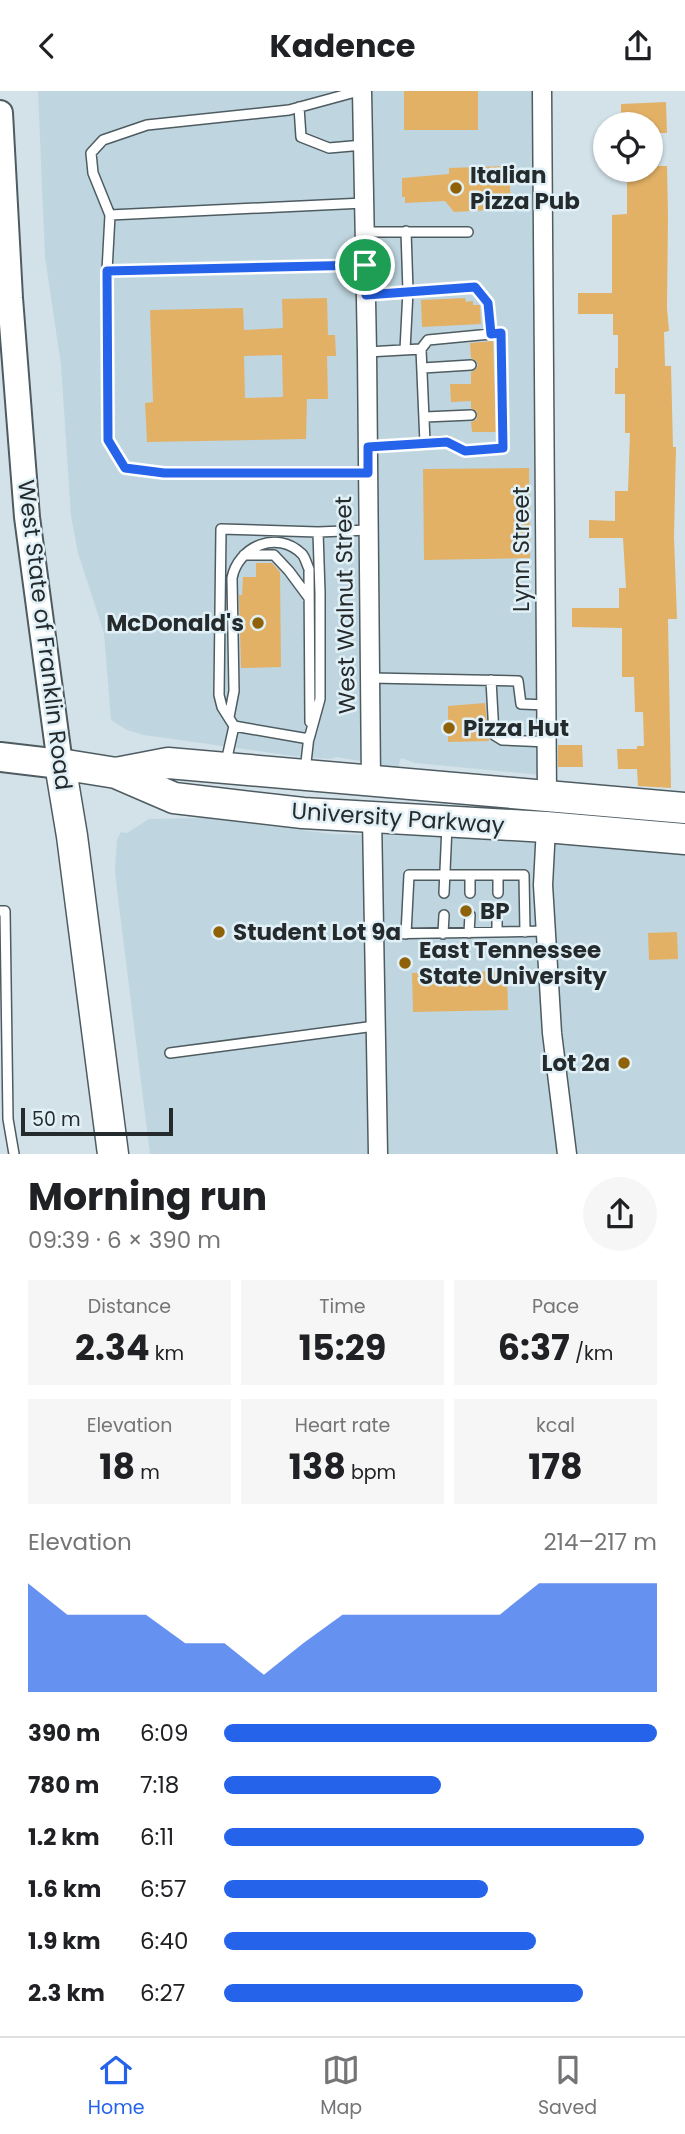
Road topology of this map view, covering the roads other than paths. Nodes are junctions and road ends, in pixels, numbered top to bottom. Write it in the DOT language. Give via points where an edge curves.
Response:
graph roads {
  1 [pos="361,91"];
  2 [pos="542,91"];
  3 [pos="299,107"];
  4 [pos="0,113"];
  5 [pos="363,145"];
  6 [pos="364,203"];
  7 [pos="110,215"];
  8 [pos="406,231"];
  9 [pos="364,232"];
  10 [pos="468,232"];
  11 [pos="365,265"];
  12 [pos="107,271"];
  13 [pos="408,291"];
  14 [pos="366,295"];
  15 [pos="491,334"];
  16 [pos="421,349"];
  17 [pos="405,350"];
  18 [pos="367,352"];
  19 [pos="471,365"];
  20 [pos="423,368"];
  21 [pos="471,415"];
  22 [pos="425,417"];
  23 [pos="425,443"];
  24 [pos="368,447"];
  25 [pos="368,473"];
  26 [pos="369,530"];
  27 [pos="317,532"];
  28 [pos="241,555"];
  29 [pos="309,597"];
  30 [pos="371,678"];
  31 [pos="491,680"];
  32 [pos="547,705"];
  33 [pos="231,721"];
  34 [pos="309,739"];
  35 [pos="548,742"];
  36 [pos="0,757"];
  37 [pos="60,764"];
  38 [pos="225,767"];
  39 [pos="116,773"];
  40 [pos="304,776"];
  41 [pos="371,782"];
  42 [pos="547,797"];
  43 [pos="685,808"];
  44 [pos="372,817"];
  45 [pos="447,821"];
  46 [pos="547,827"];
  47 [pos="685,839"];
  48 [pos="444,875"];
  49 [pos="470,876"];
  50 [pos="498,876"];
  51 [pos="444,893"];
  52 [pos="470,893"];
  53 [pos="498,893"];
  54 [pos="0,911"];
  55 [pos="444,915"];
  56 [pos="470,915"];
  57 [pos="497,915"];
  58 [pos="547,931"];
  59 [pos="497,932"];
  60 [pos="525,932"];
  61 [pos="443,933"];
  62 [pos="469,933"];
  63 [pos="407,934"];
  64 [pos="375,935"];
  65 [pos="375,1026"];
  66 [pos="170,1053"];
  67 [pos="14,1154"];
  68 [pos="113,1154"];
  69 [pos="378,1154"];
  70 [pos="567,1154"];
  1 -- 3 [label="lane"];
  1 -- 5 [label="street, West Walnut Street"];
  2 -- 32 [label="street, Lynn Street"];
  3 -- 5 [label="lane" via="301,137 328,148"];
  3 -- 7 [label="lane" via="147,125 103,141 91,153 93,173"];
  4 -- 37 [label="main road, West State of Franklin Road" via="27,517"];
  5 -- 6 [label="street, West Walnut Street"];
  6 -- 7 [label="lane"];
  6 -- 9 [label="street, West Walnut Street"];
  7 -- 12 [label="lane"];
  8 -- 9 [label="lane"];
  8 -- 10 [label="lane"];
  8 -- 13 [label="lane"];
  9 -- 11 [label="street, West Walnut Street"];
  11 -- 12 [label="lane"];
  11 -- 14 [label="street, West Walnut Street"];
  12 -- 25 [label="lane" via="108,440 125,468 164,473"];
  13 -- 14 [label="lane"];
  13 -- 15 [label="lane" via="475,287 488,303"];
  13 -- 17 [label="lane"];
  14 -- 18 [label="street, West Walnut Street"];
  15 -- 16 [label="lane" via="428,340"];
  15 -- 23 [label="lane" via="501,333 498,363 503,448 465,451 447,442"];
  16 -- 17 [label="lane"];
  16 -- 20 [label="lane"];
  17 -- 18 [label="lane"];
  18 -- 24 [label="street, West Walnut Street"];
  19 -- 20 [label="lane"];
  20 -- 22 [label="lane"];
  21 -- 22 [label="lane"];
  22 -- 23 [label="lane"];
  23 -- 24 [label="lane"];
  24 -- 25 [label="street, West Walnut Street"];
  25 -- 26 [label="street, West Walnut Street"];
  26 -- 27 [label="lane"];
  26 -- 30 [label="street, West Walnut Street"];
  27 -- 33 [label="lane" via="221,529 219,695"];
  27 -- 34 [label="lane" via="320,699"];
  28 -- 29 [label="lane" via="274,555"];
  28 -- 29 [label="lane" via="272,541 289,546 303,555 309,569"];
  28 -- 33 [label="lane" via="232,578"];
  29 -- 34 [label="lane"];
  30 -- 31 [label="lane"];
  30 -- 41 [label="street, West Walnut Street"];
  31 -- 32 [label="lane" via="518,681 521,704"];
  31 -- 35 [label="lane" via="494,735 502,740"];
  32 -- 35 [label="street, Lynn Street"];
  33 -- 34 [label="lane"];
  33 -- 38 [label="lane"];
  34 -- 40 [label="lane"];
  35 -- 42 [label="street, Lynn Street"];
  36 -- 37 [label="main road, University Parkway"];
  37 -- 39 [label="highway, University Parkway"];
  37 -- 68 [label="highway, West State of Franklin Road"];
  38 -- 39 [label="highway, University Parkway" via="168,763"];
  38 -- 40 [label="highway, University Parkway"];
  39 -- 44 [label="highway, University Parkway" via="174,798"];
  40 -- 41 [label="highway, University Parkway"];
  41 -- 42 [label="highway, University Parkway"];
  42 -- 43 [label="highway, University Parkway"];
  44 -- 45 [label="highway, University Parkway"];
  44 -- 64 [label="street"];
  45 -- 46 [label="highway, University Parkway"];
  45 -- 48 [label="lane"];
  46 -- 47 [label="highway, University Parkway"];
  46 -- 58 [label="street" via="543,885"];
  48 -- 49 [label="lane"];
  48 -- 51 [label="lane"];
  48 -- 63 [label="lane" via="409,875"];
  49 -- 50 [label="lane"];
  49 -- 52 [label="lane"];
  50 -- 53 [label="lane"];
  50 -- 60 [label="lane" via="524,875"];
  54 -- 67 [label="lane" via="5,911 8,1119"];
  55 -- 61 [label="lane"];
  56 -- 62 [label="lane"];
  57 -- 59 [label="lane"];
  58 -- 60 [label="lane"];
  58 -- 70 [label="street" via="553,1043"];
  59 -- 60 [label="lane"];
  59 -- 62 [label="lane"];
  61 -- 62 [label="lane"];
  61 -- 63 [label="lane"];
  63 -- 64 [label="lane"];
  64 -- 65 [label="street"];
  65 -- 66 [label="lane"];
  65 -- 69 [label="street"];
}
